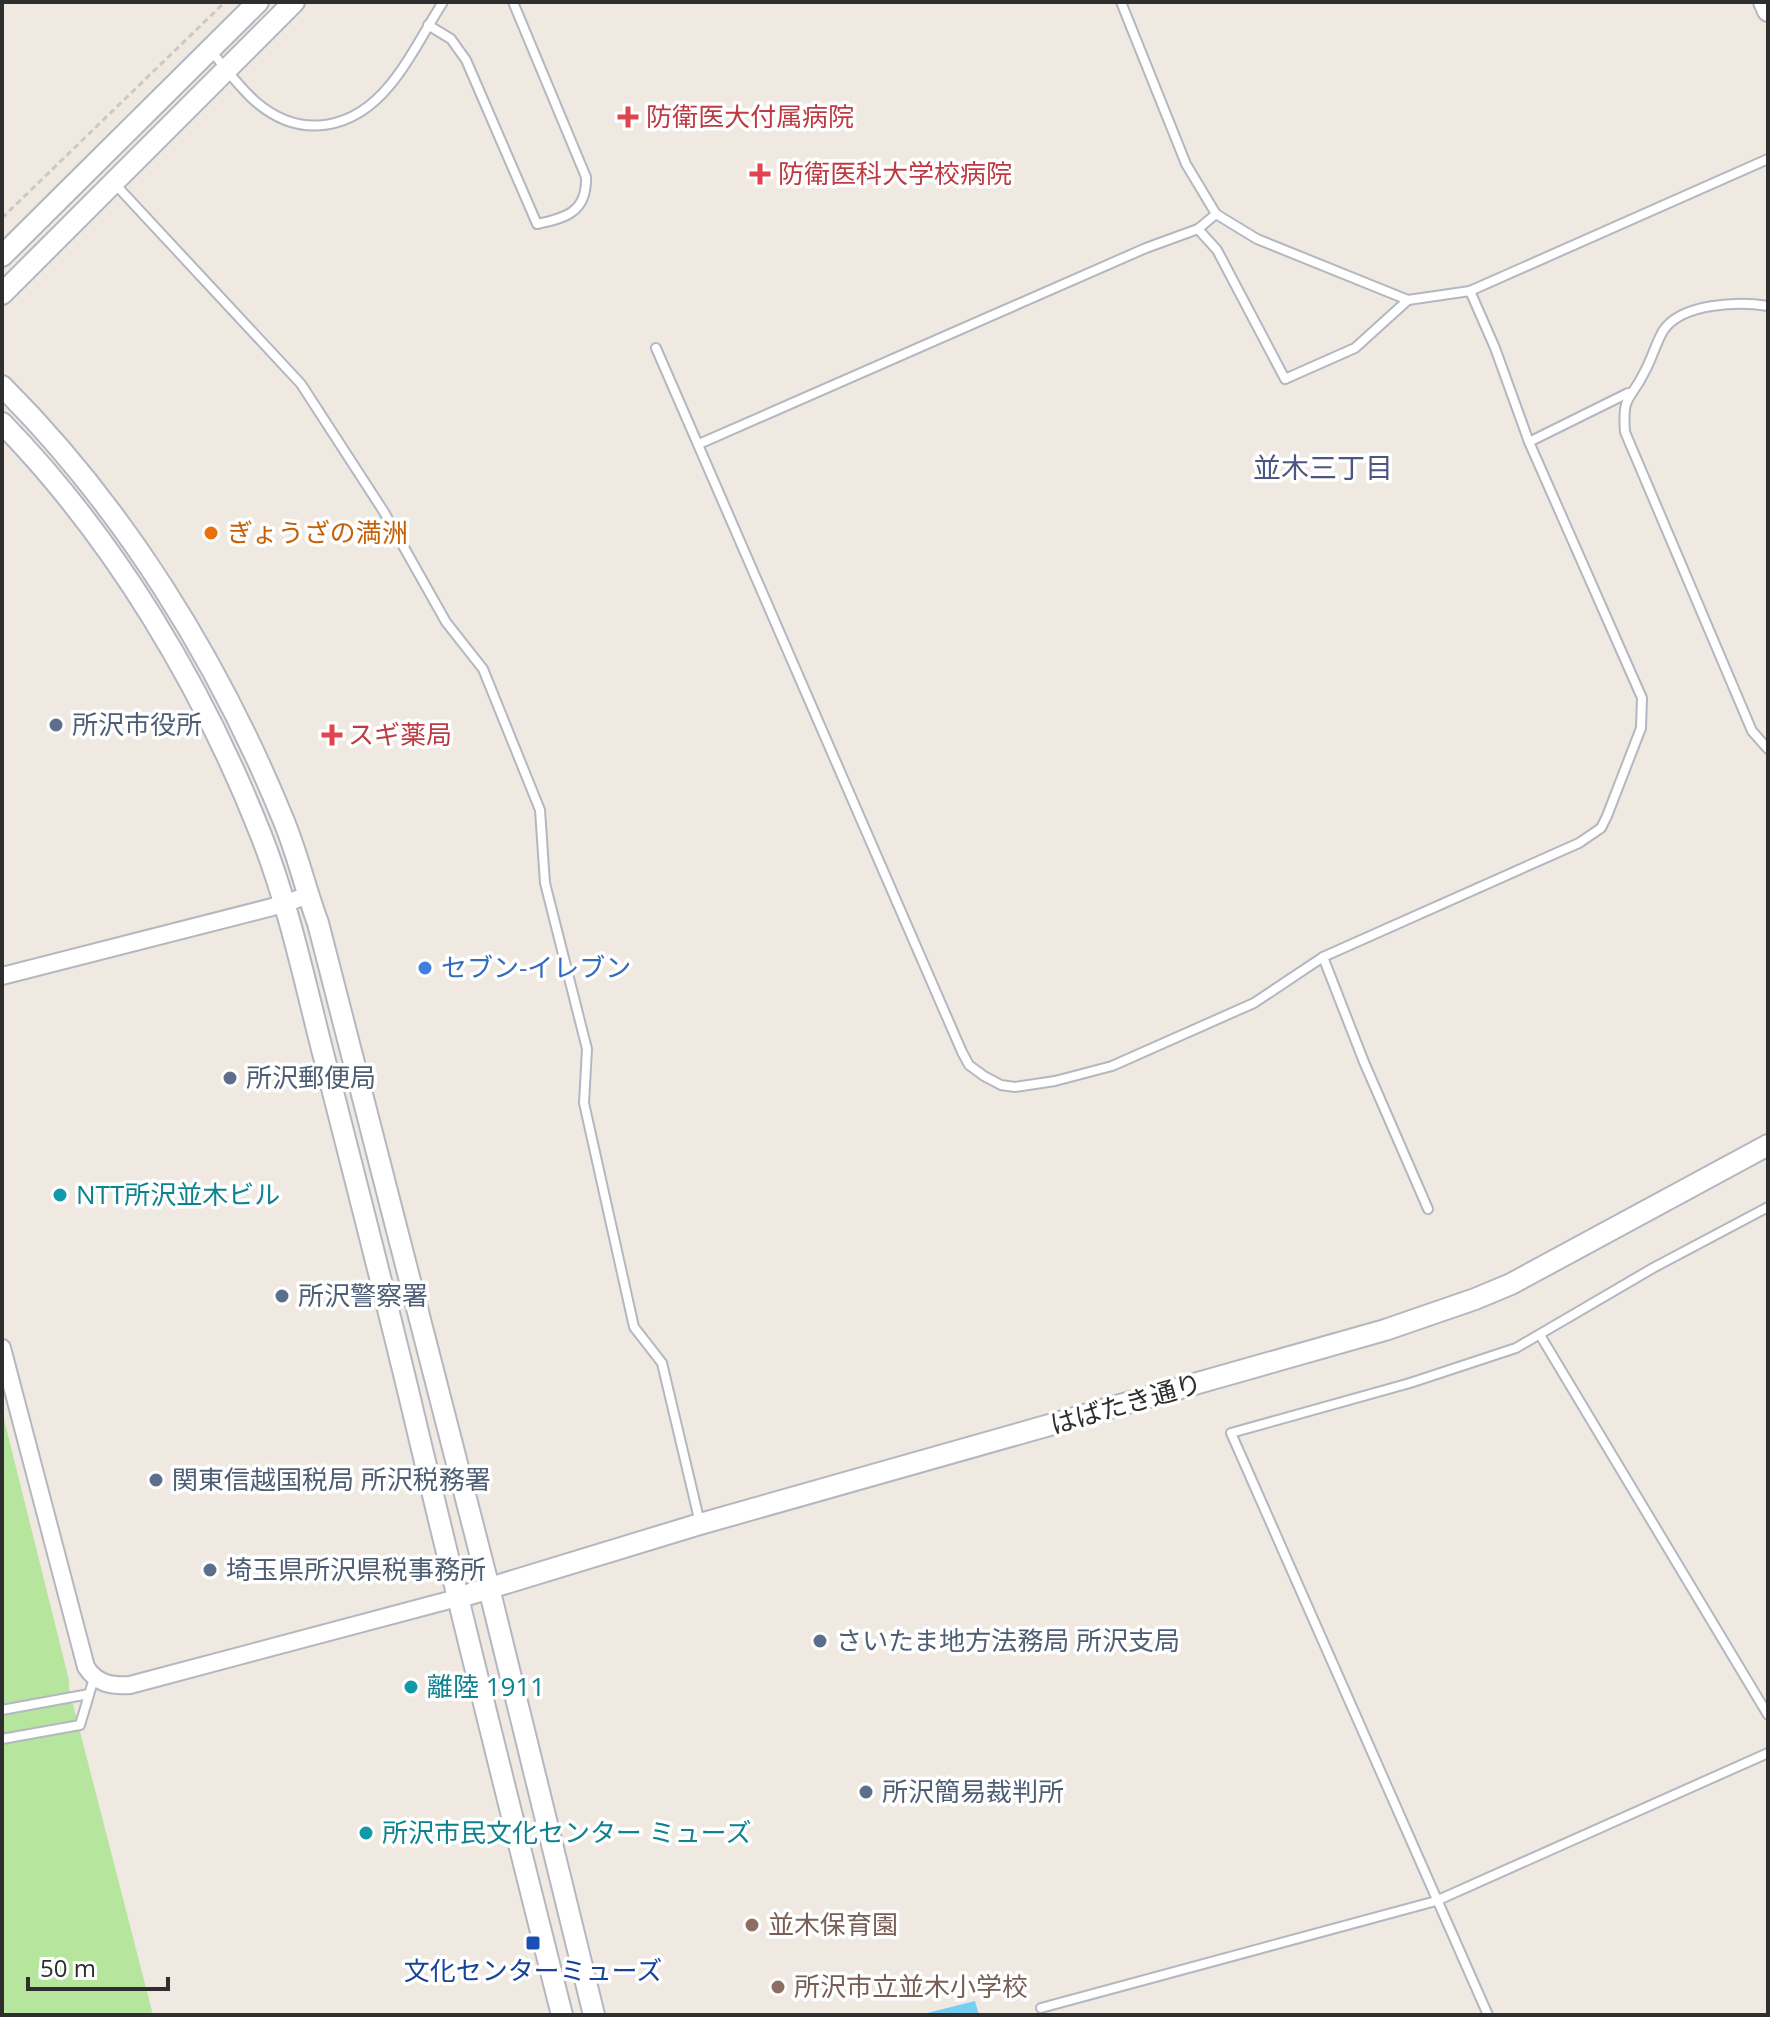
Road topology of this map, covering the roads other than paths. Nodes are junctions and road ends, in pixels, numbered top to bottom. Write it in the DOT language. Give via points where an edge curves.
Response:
graph roads {
  1 [pos="258,2"];
  2 [pos="294,2"];
  3 [pos="443,2"];
  4 [pos="513,2"];
  5 [pos="1121,2"];
  6 [pos="1764,2"];
  7 [pos="1768,11"];
  8 [pos="428,25"];
  9 [pos="209,49"];
  10 [pos="226,70"];
  11 [pos="1768,159"];
  12 [pos="113,183"];
  13 [pos="1216,214"];
  14 [pos="1198,229"];
  15 [pos="2,256"];
  16 [pos="1470,291"];
  17 [pos="2,294"];
  18 [pos="1408,300"];
  19 [pos="1768,306"];
  20 [pos="656,348"];
  21 [pos="2,386"];
  22 [pos="1630,392"];
  23 [pos="2,423"];
  24 [pos="1529,442"];
  25 [pos="699,444"];
  26 [pos="1768,749"];
  27 [pos="308,895"];
  28 [pos="284,904"];
  29 [pos="1323,957"];
  30 [pos="2,976"];
  31 [pos="1768,1145"];
  32 [pos="1768,1207"];
  33 [pos="1428,1209"];
  34 [pos="1540,1335"];
  35 [pos="2,1348"];
  36 [pos="700,1524"];
  37 [pos="489,1588"];
  38 [pos="457,1598"];
  39 [pos="91,1686"];
  40 [pos="2,1710"];
  41 [pos="1768,1715"];
  42 [pos="2,1739"];
  43 [pos="1768,1753"];
  44 [pos="1436,1901"];
  45 [pos="1041,2008"];
  46 [pos="562,2015"];
  47 [pos="594,2015"];
  48 [pos="1488,2015"];
  1 -- 9 [label="street"];
  2 -- 10 [label="street"];
  3 -- 8 [label="lane"];
  4 -- 8 [label="lane" via="586,177 587,188 576,210 555,220 537,224 466,60 451,39"];
  5 -- 13 [label="lane" via="1186,164"];
  6 -- 7 [label="street"];
  8 -- 10 [label="lane" via="390,85 369,106 334,124 284,120 256,102"];
  9 -- 10 [label="lane"];
  9 -- 15 [label="street"];
  10 -- 12 [label="street"];
  11 -- 16 [label="lane"];
  12 -- 17 [label="street"];
  12 -- 36 [label="lane" via="301,384 384,512 446,622 483,669 540,810 545,883 587,1049 584,1103 627,1297 634,1327 662,1363"];
  13 -- 14 [label="lane"];
  13 -- 18 [label="lane" via="1257,239"];
  14 -- 18 [label="lane" via="1217,250 1285,379 1355,348"];
  14 -- 25 [label="lane"];
  16 -- 18 [label="lane"];
  16 -- 24 [label="lane"];
  19 -- 22 [label="lane" via="1718,305 1670,323"];
  20 -- 25 [label="lane"];
  21 -- 27 [label="street" via="100,499 192,635 264,775 296,850"];
  22 -- 24 [label="lane"];
  22 -- 26 [label="lane" via="1623,414 1625,432 1752,731"];
  23 -- 28 [label="street" via="95,536 171,649 245,795"];
  24 -- 29 [label="lane" via="1642,698 1641,728 1623,777 1601,828 1590,837"];
  25 -- 29 [label="lane" via="962,1052 976,1071 1001,1085 1024,1087 1112,1066 1254,1003"];
  27 -- 28 [label="street"];
  27 -- 37 [label="street"];
  28 -- 30 [label="street"];
  28 -- 38 [label="street" via="376,1256"];
  29 -- 33 [label="lane"];
  31 -- 36 [label="street, はばたき通り" via="1511,1284 1442,1312"];
  32 -- 34 [label="lane"];
  34 -- 41 [label="lane"];
  34 -- 44 [label="lane" via="1410,1383 1231,1433"];
  35 -- 39 [label="street"];
  36 -- 37 [label="street, はばたき通り"];
  37 -- 38 [label="street, はばたき通り"];
  37 -- 47 [label="street"];
  38 -- 39 [label="street" via="130,1685"];
  38 -- 46 [label="street"];
  39 -- 40 [label="lane"];
  39 -- 42 [label="lane" via="80,1725"];
  43 -- 44 [label="lane"];
  44 -- 45 [label="lane"];
  44 -- 48 [label="lane"];
}
